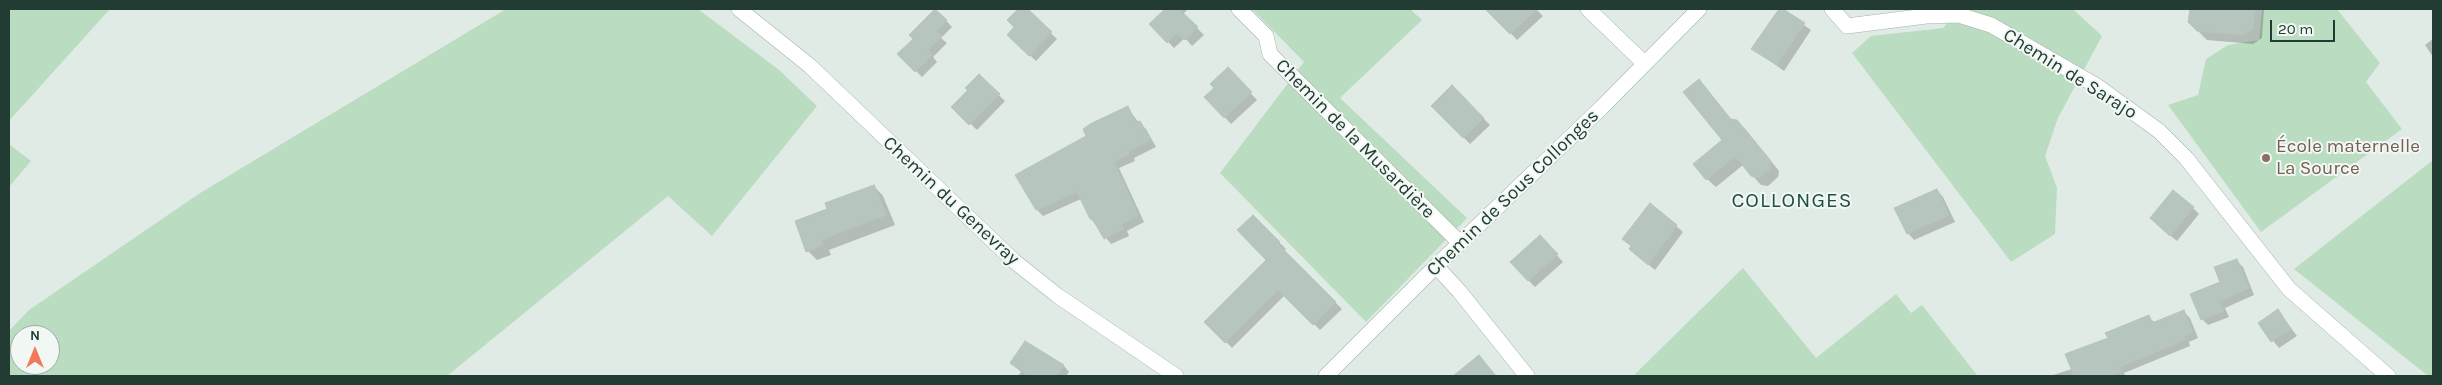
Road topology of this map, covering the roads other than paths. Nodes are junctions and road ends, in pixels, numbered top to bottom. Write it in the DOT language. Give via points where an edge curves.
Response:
graph roads {
  1 [pos="739,9"];
  2 [pos="1238,9"];
  3 [pos="1588,9"];
  4 [pos="1699,9"];
  5 [pos="1832,9"];
  6 [pos="1644,64"];
  7 [pos="1460,243"];
  8 [pos="1436,266"];
  9 [pos="1176,376"];
  10 [pos="1326,376"];
  11 [pos="1527,376"];
  12 [pos="2388,376"];
  1 -- 9 [label="street, Chemin du Genevray" via="823,78 1014,261 1074,308"];
  2 -- 7 [label="street, Chemin de la Musardière" via="1266,36 1270,54"];
  3 -- 6 [label="street"];
  4 -- 6 [label="street, Chemin de Sous Collonges"];
  5 -- 12 [label="street, Chemin de Sarajo" via="1847,26 1959,15 1991,25 2097,86 2165,138 2192,165 2290,289"];
  6 -- 7 [label="street, Chemin de Sous Collonges"];
  7 -- 8 [label="street, Chemin de Sous Collonges"];
  8 -- 10 [label="street, Chemin de Sous Collonges"];
  8 -- 11 [label="street"];
}
